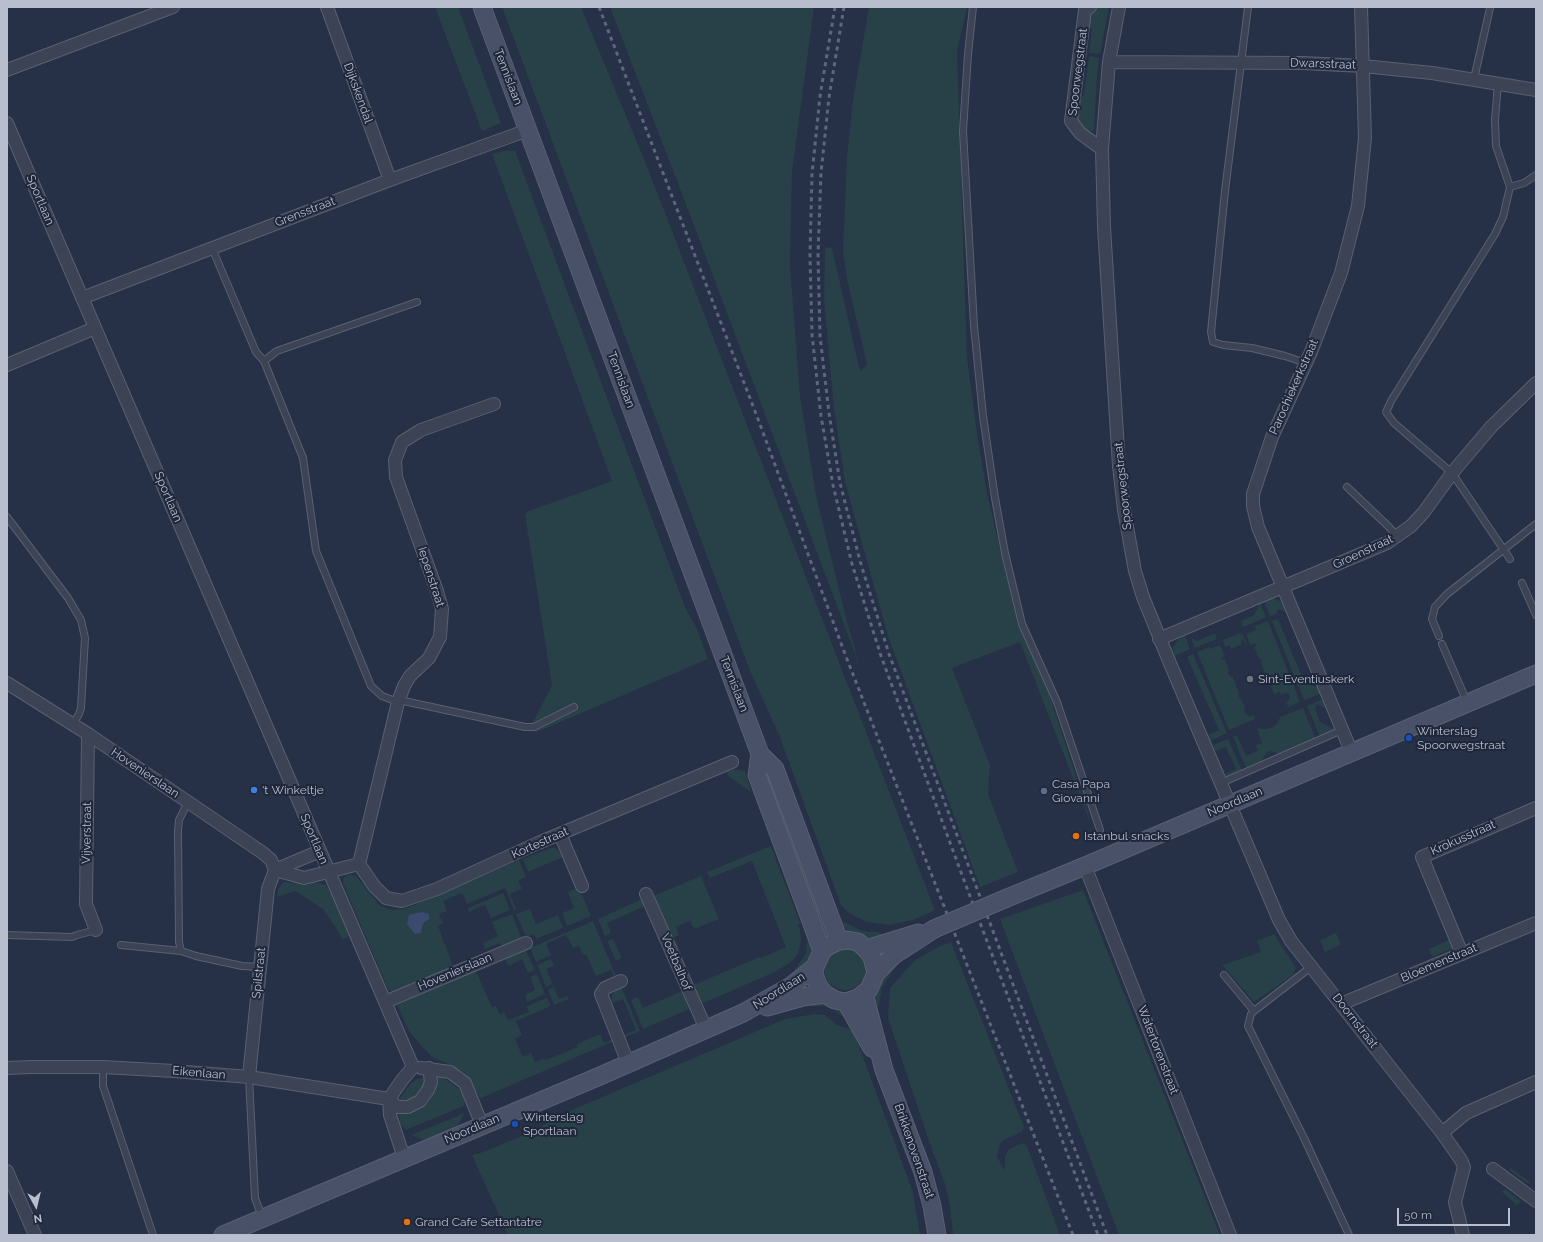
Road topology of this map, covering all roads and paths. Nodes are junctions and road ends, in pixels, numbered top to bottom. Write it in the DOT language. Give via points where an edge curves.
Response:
graph roads {
  1 [pos="173,7"];
  2 [pos="327,7"];
  3 [pos="482,7"];
  4 [pos="973,7"];
  5 [pos="1090,7"];
  6 [pos="1119,7"];
  7 [pos="1248,7"];
  8 [pos="1361,7"];
  9 [pos="1490,8"];
  10 [pos="1109,62"];
  11 [pos="1241,64"];
  12 [pos="1363,66"];
  13 [pos="7,70"];
  14 [pos="1474,79"];
  15 [pos="1498,83"];
  16 [pos="1536,90"];
  17 [pos="7,123"];
  18 [pos="528,130"];
  19 [pos="1102,149"];
  20 [pos="1536,175"];
  21 [pos="390,180"];
  22 [pos="1510,187"];
  23 [pos="212,248"];
  24 [pos="82,298"];
  25 [pos="417,302"];
  26 [pos="95,328"];
  27 [pos="264,361"];
  28 [pos="1306,363"];
  29 [pos="7,365"];
  30 [pos="1536,383"];
  31 [pos="494,404"];
  32 [pos="1452,473"];
  33 [pos="1347,487"];
  34 [pos="7,517"];
  35 [pos="1536,524"];
  36 [pos="1397,536"];
  37 [pos="1504,550"];
  38 [pos="1510,559"];
  39 [pos="1522,583"];
  40 [pos="1283,587"];
  41 [pos="1536,615"];
  42 [pos="1439,636"];
  43 [pos="1159,639"];
  44 [pos="1442,644"];
  45 [pos="1536,674"];
  46 [pos="7,683"];
  47 [pos="398,701"];
  48 [pos="1467,702"];
  49 [pos="574,707"];
  50 [pos="73,724"];
  51 [pos="1342,730"];
  52 [pos="88,734"];
  53 [pos="1351,752"];
  54 [pos="760,754"];
  55 [pos="732,762"];
  56 [pos="1221,783"];
  57 [pos="188,802"];
  58 [pos="1230,804"];
  59 [pos="1536,808"];
  60 [pos="1100,830"];
  61 [pos="560,834"];
  62 [pos="320,851"];
  63 [pos="359,864"];
  64 [pos="1085,866"];
  65 [pos="275,870"];
  66 [pos="328,872"];
  67 [pos="582,886"];
  68 [pos="646,894"];
  69 [pos="1536,923"];
  70 [pos="934,929"];
  71 [pos="96,930"];
  72 [pos="7,935"];
  73 [pos="839,941"];
  74 [pos="526,943"];
  75 [pos="121,945"];
  76 [pos="866,949"];
  77 [pos="181,951"];
  78 [pos="822,951"];
  79 [pos="1462,954"];
  80 [pos="815,967"];
  81 [pos="1312,967"];
  82 [pos="260,968"];
  83 [pos="876,973"];
  84 [pos="1224,975"];
  85 [pos="621,981"];
  86 [pos="825,994"];
  87 [pos="864,994"];
  88 [pos="385,1002"];
  89 [pos="846,1002"];
  90 [pos="1341,1004"];
  91 [pos="1254,1011"];
  92 [pos="743,1013"];
  93 [pos="706,1030"];
  94 [pos="628,1063"];
  95 [pos="104,1067"];
  96 [pos="413,1067"];
  97 [pos="7,1068"];
  98 [pos="429,1068"];
  99 [pos="884,1070"];
  100 [pos="249,1077"];
  101 [pos="1536,1082"];
  102 [pos="389,1100"];
  103 [pos="482,1125"];
  104 [pos="1442,1133"];
  105 [pos="404,1158"];
  106 [pos="1494,1169"];
  107 [pos="7,1171"];
  108 [pos="1536,1201"];
  109 [pos="262,1218"];
  110 [pos="35,1235"];
  111 [pos="153,1235"];
  112 [pos="223,1235"];
  113 [pos="937,1235"];
  114 [pos="1230,1235"];
  115 [pos="1349,1235"];
  116 [pos="1463,1235"];
  1 -- 13 [label="street"];
  2 -- 21 [label="street, Dijkskendal"];
  3 -- 18 [label="street, Tennislaan"];
  4 -- 60 [label="lane" via="963,131 974,326 995,498 1022,624 1057,702"];
  5 -- 19 [label="street, Spoorwegstraat" via="1085,10 1071,120 1080,133"];
  6 -- 10 [label="street, Spoorwegstraat"];
  7 -- 11 [label="lane"];
  8 -- 12 [label="street, Parochiekerkstraat"];
  9 -- 14 [label="lane"];
  10 -- 11 [label="street, Dwarsstraat"];
  10 -- 19 [label="street, Spoorwegstraat"];
  11 -- 12 [label="street, Dwarsstraat" via="1303,63"];
  11 -- 28 [label="lane" via="1213,304 1213,342 1265,351"];
  12 -- 14 [label="street, Dwarsstraat"];
  12 -- 28 [label="street, Parochiekerkstraat" via="1365,138 1358,206 1341,273"];
  14 -- 15 [label="street, Dwarsstraat"];
  15 -- 16 [label="street, Dwarsstraat"];
  15 -- 22 [label="lane" via="1494,120 1496,146"];
  17 -- 24 [label="street, Sportlaan"];
  18 -- 21 [label="street, Grensstraat"];
  18 -- 54 [label="street, Tennislaan"];
  19 -- 43 [label="street, Spoorwegstraat" via="1104,227 1124,510 1135,571"];
  20 -- 22 [label="lane" via="1524,183"];
  21 -- 23 [label="street, Grensstraat"];
  22 -- 32 [label="lane" via="1503,217 1495,234 1390,401 1386,412 1394,423"];
  23 -- 24 [label="street, Grensstraat"];
  23 -- 27 [label="lane" via="256,352"];
  24 -- 26 [label="street, Sportlaan"];
  25 -- 27 [label="lane" via="277,351"];
  26 -- 29 [label="street"];
  26 -- 62 [label="street, Sportlaan"];
  27 -- 47 [label="lane" via="303,458 316,551 371,686 382,696"];
  28 -- 40 [label="street, Parochiekerkstraat" via="1272,437 1253,494 1258,527"];
  30 -- 32 [label="street, Groenstraat" via="1490,426"];
  31 -- 47 [label="street, Iepenstraat" via="421,430 402,442 395,460 396,477 442,610 440,637 429,658 410,676"];
  32 -- 36 [label="street, Groenstraat" via="1424,512"];
  32 -- 37 [label="lane"];
  33 -- 36 [label="lane"];
  34 -- 50 [label="lane" via="68,598 81,620 85,638 81,708"];
  35 -- 37 [label="lane"];
  36 -- 40 [label="street, Groenstraat" via="1387,543"];
  37 -- 38 [label="lane"];
  37 -- 42 [label="lane" via="1447,594 1435,607 1432,619"];
  39 -- 41 [label="lane"];
  40 -- 43 [label="street, Groenstraat"];
  40 -- 51 [label="street, Parochiekerkstraat"];
  43 -- 56 [label="street, Spoorwegstraat"];
  44 -- 48 [label="lane"];
  45 -- 48 [label="street, Noordlaan"];
  46 -- 50 [label="street, Hovenierslaan"];
  47 -- 49 [label="lane" via="525,727 534,727"];
  47 -- 63 [label="street, Iepenstraat"];
  48 -- 53 [label="street, Noordlaan"];
  50 -- 52 [label="street, Hovenierslaan"];
  51 -- 53 [label="street, Parochiekerkstraat"];
  51 -- 56 [label="lane"];
  52 -- 57 [label="street, Hovenierslaan"];
  52 -- 71 [label="street, Vijverstraat" via="86,904"];
  53 -- 58 [label="street, Noordlaan"];
  54 -- 73 [label="street, Tennislaan" via="775,769"];
  54 -- 78 [label="street, Tennislaan" via="757,775"];
  55 -- 61 [label="street, Kortestraat"];
  56 -- 58 [label="street, Spoorwegstraat"];
  57 -- 65 [label="street, Hovenierslaan" via="263,853 271,860"];
  57 -- 77 [label="lane" via="179,820 178,831"];
  58 -- 64 [label="street, Noordlaan"];
  58 -- 81 [label="street, Doornstraat" via="1279,920 1290,941"];
  59 -- 79 [label="street, Krokusstraat" via="1422,857"];
  61 -- 63 [label="street, Kortestraat" via="437,889 402,901 386,898"];
  61 -- 67 [label="street"];
  62 -- 65 [label="street"];
  62 -- 66 [label="street, Sportlaan"];
  63 -- 66 [label="street"];
  64 -- 70 [label="street, Noordlaan, bridge"];
  64 -- 114 [label="street, Watertorenstraat"];
  65 -- 66 [label="street" via="304,878"];
  65 -- 82 [label="street, Spilstraat" via="268,889"];
  66 -- 88 [label="street"];
  68 -- 93 [label="street, Voetbalhof"];
  69 -- 79 [label="street, Bloemenstraat"];
  70 -- 76 [label="street, Noordlaan"];
  70 -- 83 [label="street, Noordlaan" via="894,955"];
  71 -- 72 [label="lane" via="72,937"];
  73 -- 76 [label="street" via="858,942"];
  73 -- 78 [label="street"];
  74 -- 88 [label="street, Hovenierslaan"];
  75 -- 77 [label="lane"];
  76 -- 83 [label="street" via="872,957"];
  77 -- 82 [label="lane" via="204,958"];
  78 -- 80 [label="street, Noordlaan"];
  79 -- 90 [label="street, Bloemenstraat"];
  80 -- 86 [label="street, Noordlaan" via="814,974 818,985"];
  80 -- 92 [label="street, Noordlaan" via="791,986"];
  81 -- 90 [label="street, Doornstraat"];
  81 -- 91 [label="lane"];
  82 -- 100 [label="street, Spilstraat"];
  83 -- 87 [label="street, Noordlaan" via="869,990"];
  84 -- 91 [label="lane"];
  85 -- 94 [label="street" via="605,988 602,994"];
  86 -- 89 [label="street, Noordlaan"];
  86 -- 92 [label="street, Noordlaan" via="803,997"];
  87 -- 89 [label="street"];
  87 -- 99 [label="street, Brikkenovenstraat"];
  88 -- 96 [label="street"];
  89 -- 99 [label="street, Brikkenovenstraat"];
  90 -- 104 [label="street, Doornstraat"];
  91 -- 115 [label="lane" via="1248,1026"];
  92 -- 93 [label="street, Noordlaan"];
  93 -- 94 [label="street, Noordlaan"];
  94 -- 103 [label="street, Noordlaan"];
  95 -- 97 [label="street, Eikenlaan"];
  95 -- 100 [label="street, Eikenlaan"];
  95 -- 111 [label="lane" via="103,1086"];
  96 -- 98 [label="street"];
  96 -- 102 [label="street"];
  98 -- 102 [label="street, Eikenlaan" via="431,1082 420,1101 408,1107 397,1107"];
  98 -- 103 [label="street" via="450,1072 465,1083"];
  99 -- 113 [label="street, Brikkenovenstraat" via="923,1172"];
  100 -- 102 [label="street, Eikenlaan"];
  100 -- 109 [label="lane" via="256,1198"];
  101 -- 104 [label="street" via="1466,1112"];
  102 -- 105 [label="street" via="390,1114"];
  103 -- 105 [label="street, Noordlaan"];
  104 -- 116 [label="street, Doornstraat" via="1464,1167 1455,1202"];
  105 -- 109 [label="street, Noordlaan"];
  106 -- 108 [label="street"];
  107 -- 110 [label="street"];
  109 -- 112 [label="street, Noordlaan"];
}
